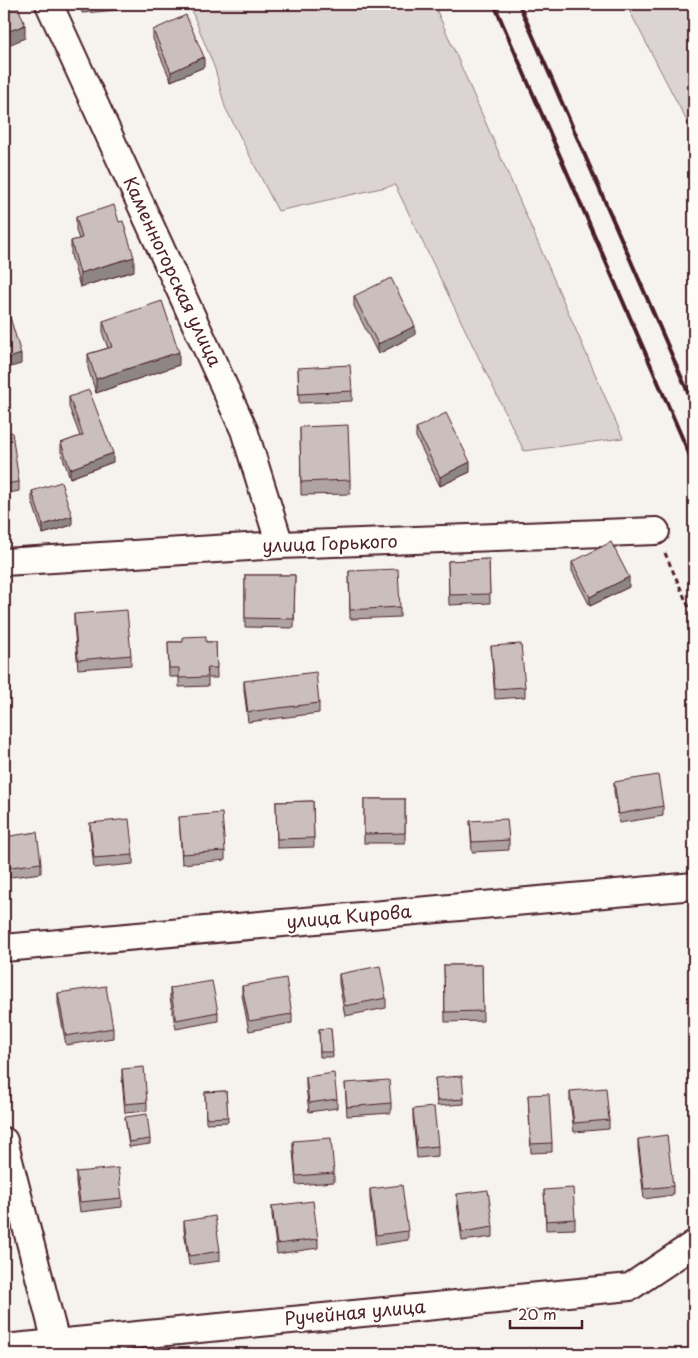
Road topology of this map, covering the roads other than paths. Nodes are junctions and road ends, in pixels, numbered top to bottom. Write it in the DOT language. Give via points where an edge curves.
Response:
graph roads {
  1 [pos="49,4"];
  2 [pos="656,532"];
  3 [pos="280,545"];
  4 [pos="4,562"];
  5 [pos="694,886"];
  6 [pos="4,948"];
  7 [pos="4,1141"];
  8 [pos="694,1244"];
  9 [pos="4,1348"];
  10 [pos="58,1348"];
  1 -- 3 [label="street, Каменногорская улица" via="244,430"];
  2 -- 3 [label="street, улица Горького"];
  3 -- 4 [label="street, улица Горького"];
  5 -- 6 [label="street, улица Кирова"];
  7 -- 10 [label="street"];
  8 -- 10 [label="street, Ручейная улица" via="630,1287"];
  9 -- 10 [label="street, Ручейная улица"];
}
